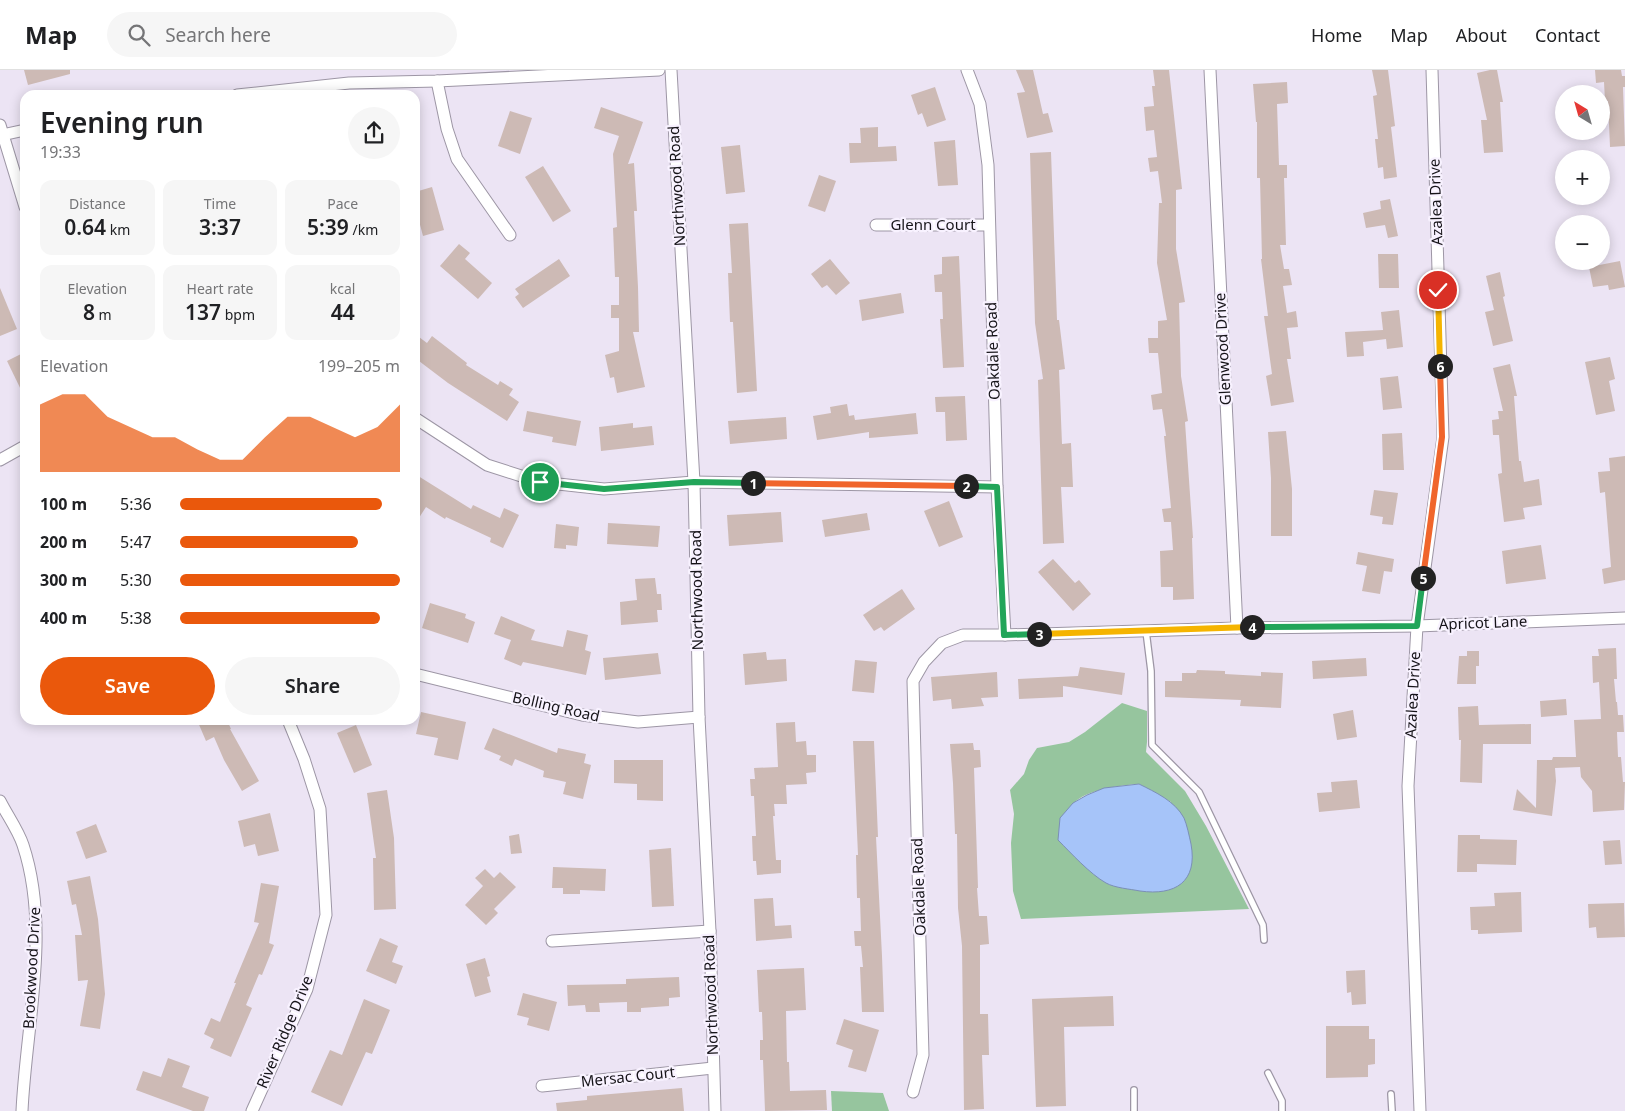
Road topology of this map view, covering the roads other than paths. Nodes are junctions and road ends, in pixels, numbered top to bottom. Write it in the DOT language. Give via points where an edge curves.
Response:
graph roads {
  1 [pos="659,70"];
  2 [pos="671,70"];
  3 [pos="967,70"];
  4 [pos="1210,70"];
  5 [pos="1432,70"];
  6 [pos="437,81"];
  7 [pos="284,90"];
  8 [pos="1,130"];
  9 [pos="20,130"];
  10 [pos="20,191"];
  11 [pos="876,225"];
  12 [pos="989,225"];
  13 [pos="510,235"];
  14 [pos="420,421"];
  15 [pos="20,449"];
  16 [pos="0,460"];
  17 [pos="694,482"];
  18 [pos="997,487"];
  19 [pos="1625,618"];
  20 [pos="1417,626"];
  21 [pos="1237,628"];
  22 [pos="1146,630"];
  23 [pos="1004,635"];
  24 [pos="420,675"];
  25 [pos="913,681"];
  26 [pos="699,717"];
  27 [pos="290,725"];
  28 [pos="0,801"];
  29 [pos="710,931"];
  30 [pos="1264,940"];
  31 [pos="552,941"];
  32 [pos="713,1068"];
  33 [pos="1268,1073"];
  34 [pos="542,1086"];
  35 [pos="1134,1090"];
  36 [pos="913,1092"];
  37 [pos="1392,1094"];
  38 [pos="22,1111"];
  39 [pos="252,1111"];
  40 [pos="715,1111"];
  41 [pos="1134,1111"];
  42 [pos="1282,1111"];
  43 [pos="1392,1111"];
  44 [pos="1420,1111"];
  1 -- 6 [label="street"];
  2 -- 17 [label="street, Northwood Road"];
  3 -- 12 [label="street, Oakdale Road" via="980,104 988,166"];
  4 -- 21 [label="street, Glenwood Drive"];
  5 -- 20 [label="street, Azalea Drive" via="1442,437"];
  6 -- 7 [label="street" via="349,83"];
  6 -- 13 [label="street" via="457,158"];
  8 -- 9 [label="street"];
  8 -- 10 [label="street"];
  11 -- 12 [label="street, Glenn Court"];
  12 -- 18 [label="street, Oakdale Road"];
  14 -- 17 [label="street" via="487,465 540,482 604,489"];
  15 -- 16 [label="street"];
  17 -- 18 [label="street"];
  17 -- 26 [label="street, Northwood Road"];
  18 -- 23 [label="street, Oakdale Road"];
  19 -- 20 [label="street, Apricot Lane"];
  20 -- 21 [label="street, Apricot Lane"];
  20 -- 44 [label="street, Azalea Drive" via="1408,786"];
  21 -- 22 [label="street, Apricot Lane"];
  22 -- 23 [label="street, Apricot Lane"];
  22 -- 30 [label="lane" via="1151,672 1152,745 1198,792 1263,925"];
  23 -- 25 [label="street, Apricot Lane" via="963,635 942,642 924,662"];
  24 -- 26 [label="street, Bolling Road" via="582,715 638,722"];
  25 -- 36 [label="street, Oakdale Road" via="923,1055"];
  26 -- 29 [label="street, Northwood Road"];
  27 -- 39 [label="street, River Ridge Drive" via="320,809 326,915 307,989"];
  28 -- 38 [label="street, Brookwood Drive" via="23,844 35,897 35,954"];
  29 -- 31 [label="street"];
  29 -- 32 [label="street, Northwood Road"];
  32 -- 34 [label="street, Mersac Court"];
  32 -- 40 [label="street, Northwood Road"];
  33 -- 42 [label="lane" via="1282,1101"];
  35 -- 41 [label="lane"];
  37 -- 43 [label="lane"];
}
